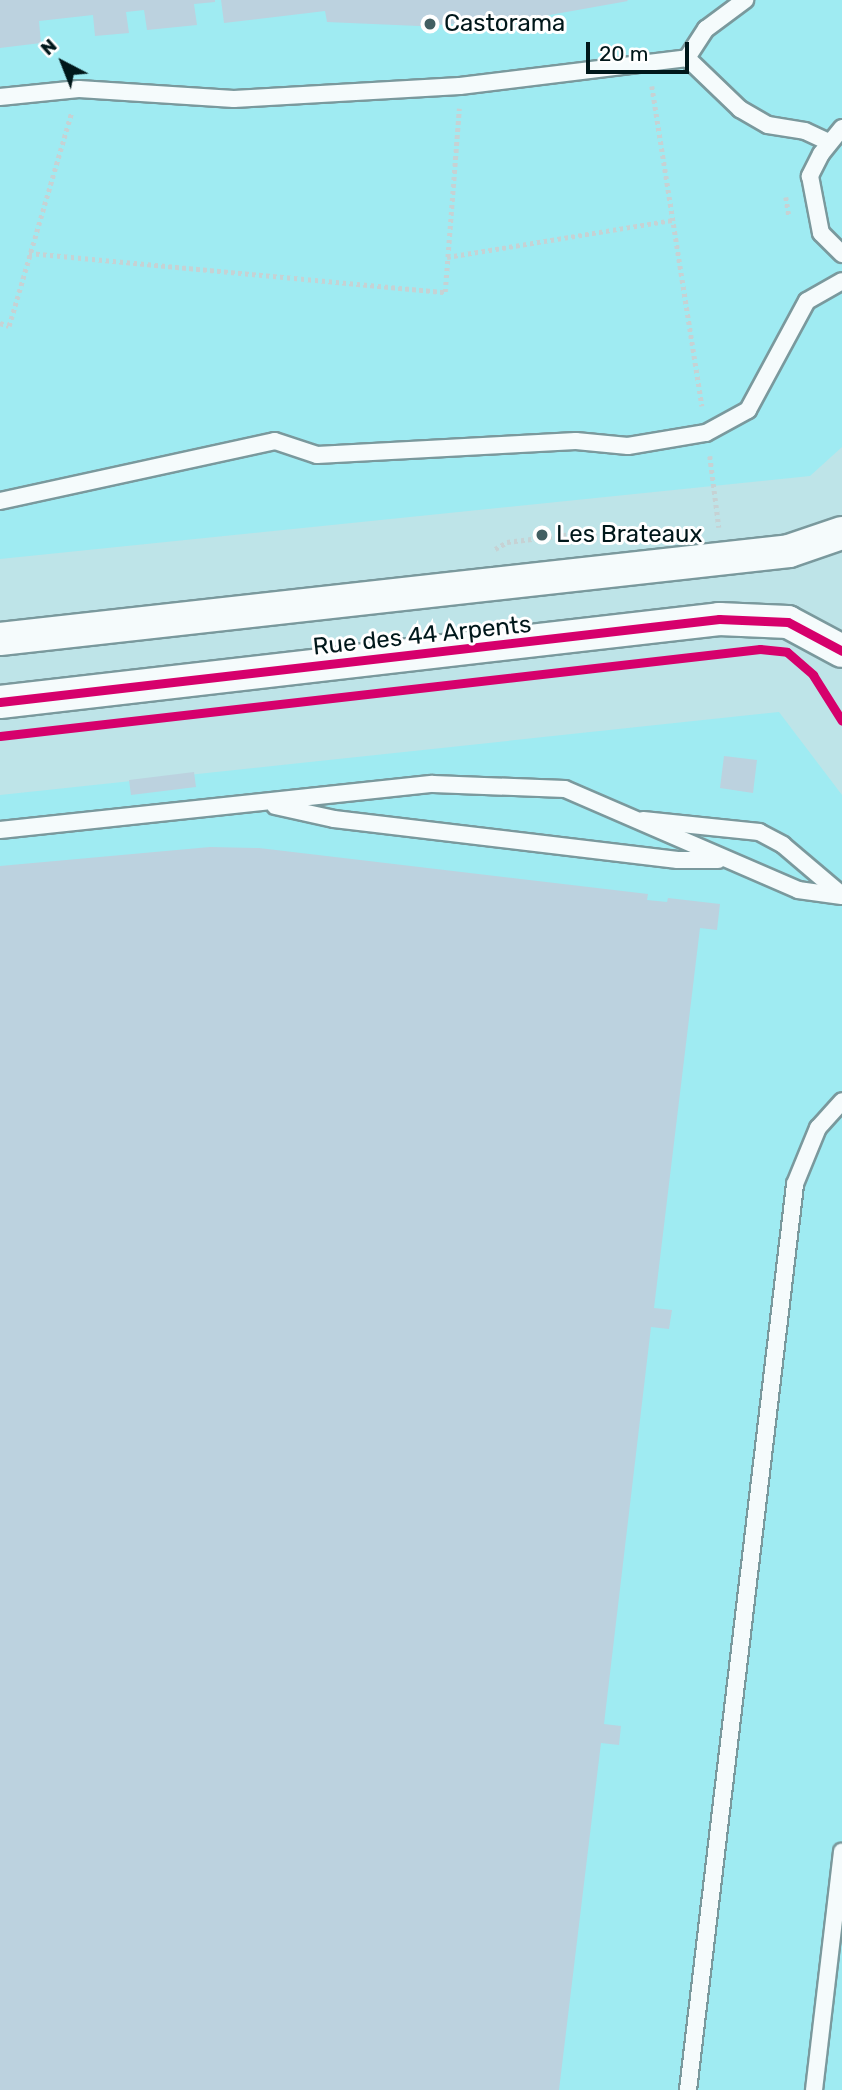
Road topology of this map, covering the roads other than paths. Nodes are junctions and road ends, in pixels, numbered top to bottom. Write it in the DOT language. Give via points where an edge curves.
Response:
graph roads {
  1 [pos="745,0"];
  2 [pos="687,58"];
  3 [pos="0,97"];
  4 [pos="842,128"];
  5 [pos="829,142"];
  6 [pos="842,254"];
  7 [pos="842,281"];
  8 [pos="0,501"];
  9 [pos="842,533"];
  10 [pos="0,639"];
  11 [pos="842,651"];
  12 [pos="0,702"];
  13 [pos="263,803"];
  14 [pos="634,820"];
  15 [pos="0,830"];
  16 [pos="724,860"];
  17 [pos="842,896"];
  18 [pos="842,1101"];
  19 [pos="842,1852"];
  20 [pos="688,2090"];
  21 [pos="814,2090"];
  1 -- 2 [label="lane" via="706,29"];
  2 -- 3 [label="lane" via="460,86 234,99 79,89"];
  2 -- 5 [label="lane" via="740,109 768,125 805,131"];
  4 -- 5 [label="lane"];
  5 -- 6 [label="lane" via="810,176 812,203 821,233"];
  7 -- 8 [label="lane" via="807,301 748,410 706,433 628,446 576,441 317,455 275,441"];
  9 -- 10 [label="street, Rue des 44 Arpents" via="789,551"];
  11 -- 12 [label="street, Rue des 44 Arpents" via="788,622 719,619"];
  13 -- 14 [label="lane" via="433,783 504,785 565,789"];
  13 -- 15 [label="lane"];
  13 -- 16 [label="lane" via="334,819 678,860"];
  14 -- 16 [label="lane"];
  14 -- 17 [label="lane" via="759,832 783,845"];
  16 -- 17 [label="lane" via="798,890"];
  18 -- 20 [label="lane" via="818,1128 795,1184"];
  19 -- 21 [label="lane"];
}
